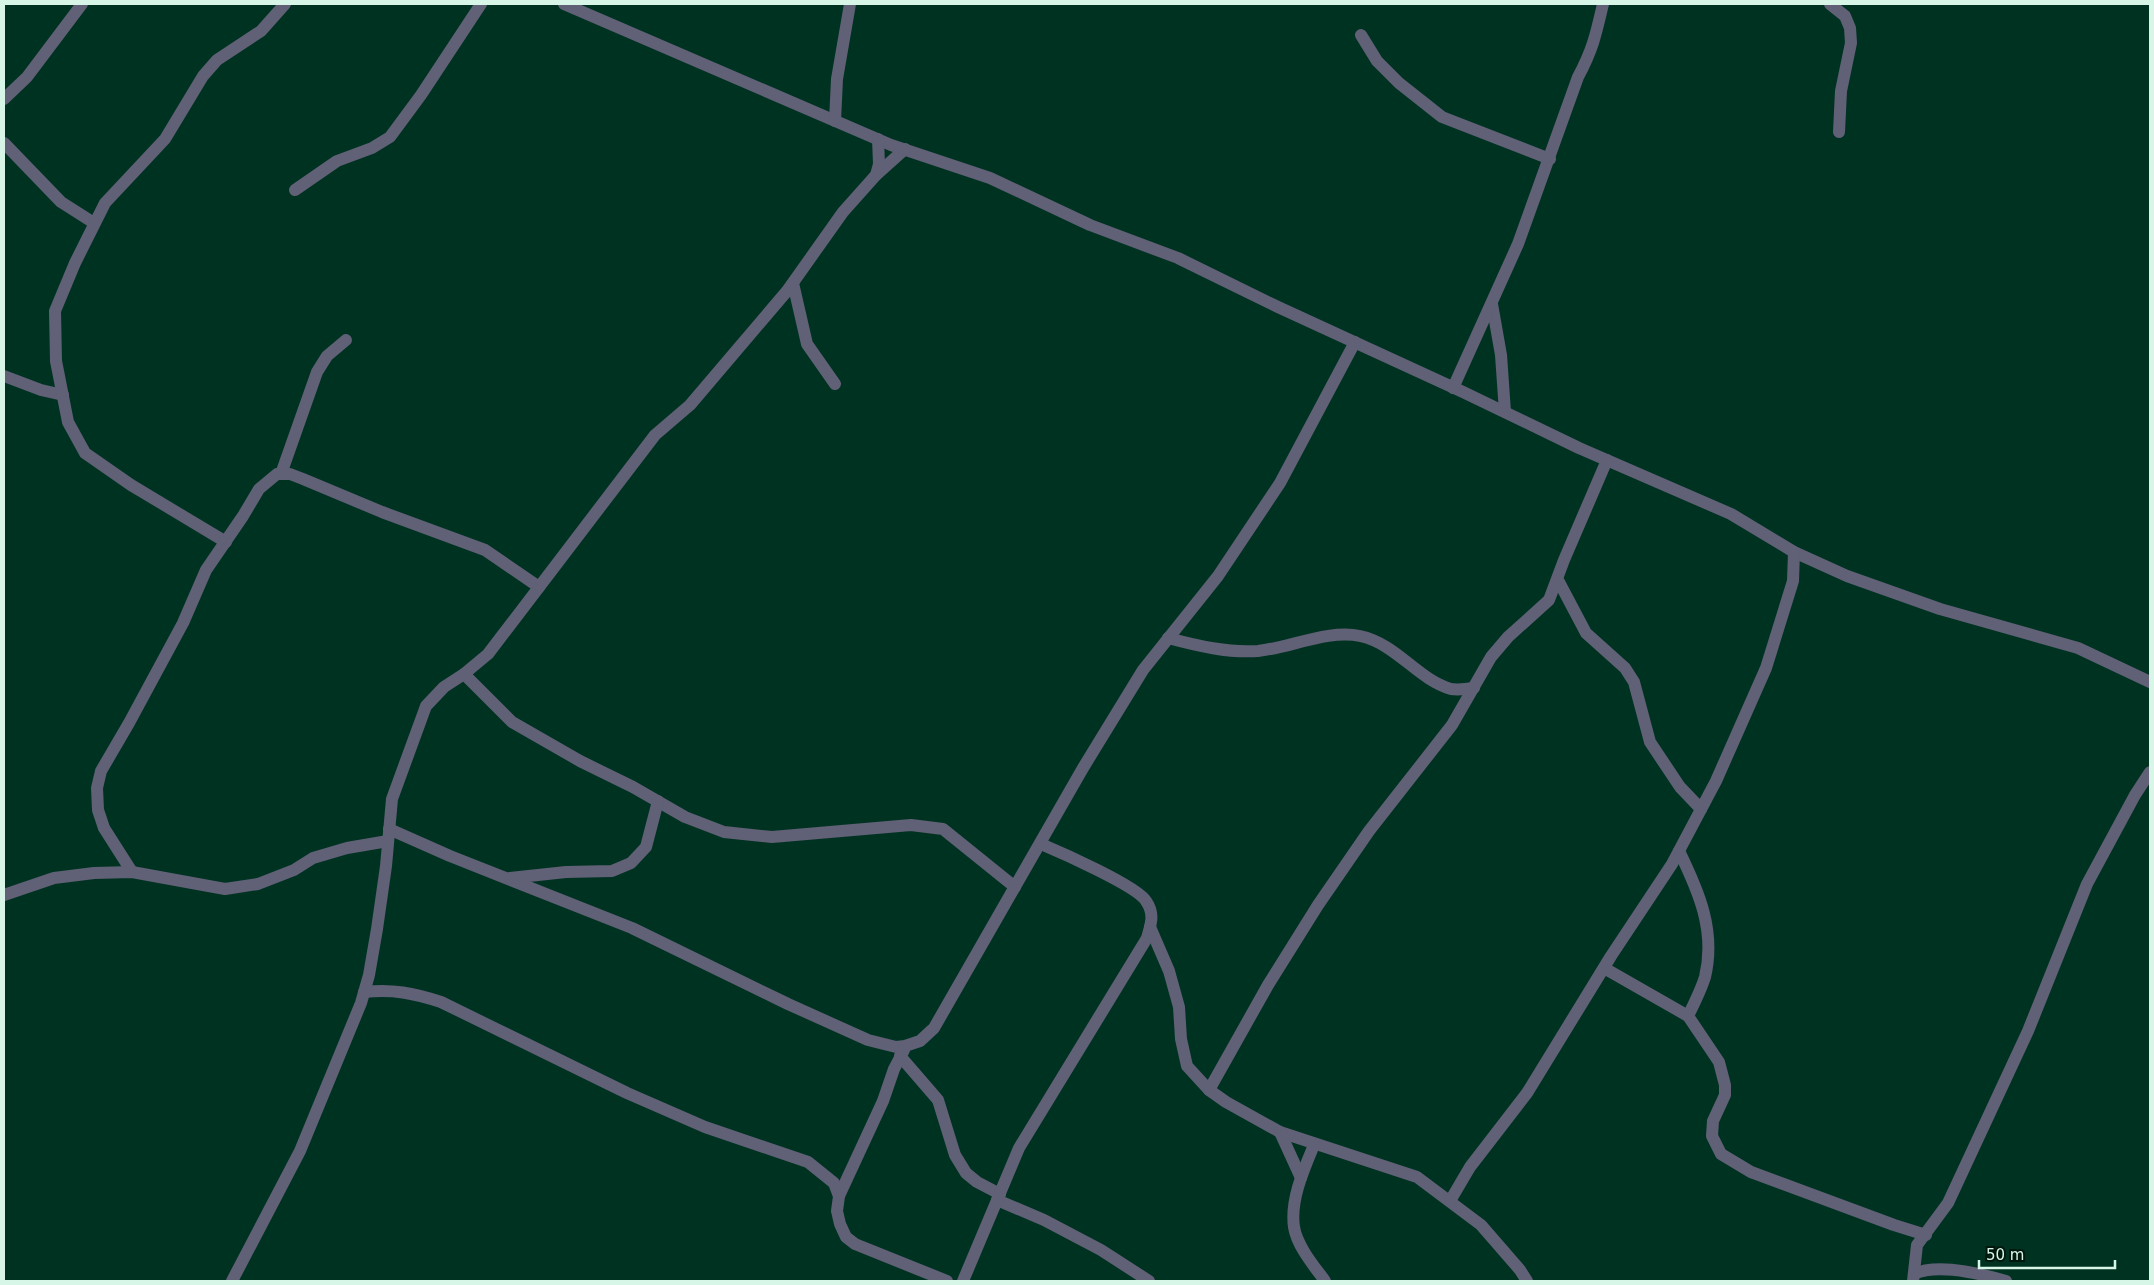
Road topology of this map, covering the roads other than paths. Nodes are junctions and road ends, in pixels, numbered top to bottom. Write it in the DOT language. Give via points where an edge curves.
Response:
graph roads {
  1 [pos="82,4"];
  2 [pos="285,4"];
  3 [pos="481,4"];
  4 [pos="564,4"];
  5 [pos="850,4"];
  6 [pos="1603,4"];
  7 [pos="1830,4"];
  8 [pos="1361,35"];
  9 [pos="4,99"];
  10 [pos="835,121"];
  11 [pos="1839,132"];
  12 [pos="878,139"];
  13 [pos="4,142"];
  14 [pos="905,149"];
  15 [pos="1550,159"];
  16 [pos="876,175"];
  17 [pos="294,190"];
  18 [pos="94,224"];
  19 [pos="793,283"];
  20 [pos="1492,304"];
  21 [pos="346,340"];
  22 [pos="1355,342"];
  23 [pos="4,376"];
  24 [pos="835,384"];
  25 [pos="1453,388"];
  26 [pos="62,395"];
  27 [pos="1505,412"];
  28 [pos="1607,460"];
  29 [pos="281,474"];
  30 [pos="226,542"];
  31 [pos="1794,552"];
  32 [pos="1558,580"];
  33 [pos="539,587"];
  34 [pos="1168,638"];
  35 [pos="464,674"];
  36 [pos="2150,682"];
  37 [pos="1474,688"];
  38 [pos="2150,772"];
  39 [pos="658,801"];
  40 [pos="1701,809"];
  41 [pos="389,835"];
  42 [pos="1041,844"];
  43 [pos="1679,851"];
  44 [pos="132,872"];
  45 [pos="508,878"];
  46 [pos="1015,887"];
  47 [pos="4,895"];
  48 [pos="1150,927"];
  49 [pos="1604,968"];
  50 [pos="364,992"];
  51 [pos="1688,1016"];
  52 [pos="903,1051"];
  53 [pos="1209,1090"];
  54 [pos="1280,1132"];
  55 [pos="1314,1144"];
  56 [pos="1301,1178"];
  57 [pos="839,1196"];
  58 [pos="999,1197"];
  59 [pos="1450,1201"];
  60 [pos="1926,1235"];
  61 [pos="1914,1278"];
  62 [pos="232,1281"];
  63 [pos="946,1281"];
  64 [pos="963,1281"];
  65 [pos="1149,1281"];
  66 [pos="1325,1281"];
  67 [pos="1526,1281"];
  68 [pos="2006,1281"];
  1 -- 9 [label="street" via="27,77"];
  2 -- 18 [label="street" via="261,31 217,60 203,76 165,139 104,203"];
  3 -- 17 [label="street" via="390,137 372,148 337,161"];
  4 -- 10 [label="street"];
  5 -- 10 [label="street" via="837,79"];
  6 -- 15 [label="street" via="1591,53 1578,77"];
  7 -- 11 [label="street" via="1845,16 1850,28 1851,43 1841,91"];
  8 -- 15 [label="street" via="1377,61 1442,117"];
  10 -- 12 [label="street"];
  12 -- 14 [label="street"];
  12 -- 16 [label="street"];
  13 -- 18 [label="street" via="61,202"];
  14 -- 16 [label="street"];
  14 -- 22 [label="street" via="990,178 1090,225 1178,258"];
  15 -- 20 [label="street"];
  16 -- 19 [label="street" via="844,212"];
  18 -- 26 [label="street" via="55,311 56,360"];
  19 -- 24 [label="street" via="807,344"];
  19 -- 33 [label="street" via="690,405 655,435"];
  20 -- 25 [label="street"];
  20 -- 27 [label="street" via="1501,355"];
  21 -- 29 [label="street" via="327,356 317,372"];
  22 -- 25 [label="street"];
  22 -- 34 [label="street" via="1280,483 1218,576"];
  23 -- 26 [label="street"];
  25 -- 27 [label="street"];
  26 -- 30 [label="street" via="68,422 85,452 131,485"];
  27 -- 28 [label="street"];
  28 -- 31 [label="street" via="1731,514"];
  28 -- 32 [label="street"];
  29 -- 30 [label="street" via="259,490"];
  29 -- 33 [label="street" via="290,474 485,550"];
  30 -- 44 [label="street" via="206,570 183,623 100,771 98,810 104,828"];
  31 -- 36 [label="street" via="1848,576 1940,609 2078,648"];
  31 -- 40 [label="street" via="1794,581 1766,668"];
  32 -- 37 [label="street" via="1549,600 1491,657"];
  32 -- 40 [label="street" via="1586,633 1625,668 1634,682 1650,742 1680,787"];
  33 -- 35 [label="street" via="488,654"];
  34 -- 37 [label="street" via="1220,650 1259,651 1336,636 1359,635 1386,645 1435,683 1453,689"];
  34 -- 42 [label="street" via="1143,670"];
  35 -- 39 [label="street" via="512,722"];
  35 -- 41 [label="street" via="444,687 426,706 392,799"];
  37 -- 53 [label="street" via="1452,725 1369,832 1318,905"];
  38 -- 60 [label="street" via="2087,884 2028,1031 1948,1203"];
  39 -- 45 [label="street" via="646,847 631,863 612,871"];
  39 -- 46 [label="street" via="685,817 724,832 772,837 911,825 943,829"];
  40 -- 43 [label="street"];
  41 -- 44 [label="street" via="313,858 294,870 258,884 225,889"];
  41 -- 45 [label="street"];
  41 -- 50 [label="street"];
  42 -- 46 [label="street"];
  42 -- 48 [label="street" via="1125,885 1146,900 1153,917"];
  43 -- 49 [label="street"];
  43 -- 51 [label="street" via="1696,884 1707,920 1710,946 1704,978"];
  44 -- 47 [label="street" via="54,878"];
  45 -- 52 [label="street" via="632,928 868,1040"];
  46 -- 52 [label="street" via="934,1028"];
  48 -- 53 [label="street" via="1177,998 1186,1066"];
  48 -- 58 [label="street" via="1147,938 1019,1148"];
  49 -- 51 [label="street"];
  49 -- 59 [label="street" via="1527,1093 1470,1167"];
  50 -- 57 [label="street" via="409,992 440,1002 594,1078 705,1127 808,1162 834,1183"];
  50 -- 62 [label="street" via="300,1151"];
  51 -- 60 [label="street" via="1719,1062 1725,1085 1725,1095 1712,1129 1721,1154 1752,1172"];
  52 -- 57 [label="street" via="884,1101"];
  52 -- 58 [label="street" via="938,1100 955,1155 966,1173"];
  53 -- 54 [label="street"];
  54 -- 55 [label="street"];
  54 -- 56 [label="street"];
  55 -- 56 [label="street"];
  55 -- 59 [label="street" via="1417,1177"];
  56 -- 66 [label="street" via="1294,1208 1294,1228"];
  57 -- 63 [label="street" via="837,1211 840,1224 846,1237 854,1244"];
  58 -- 64 [label="street"];
  58 -- 65 [label="street" via="1101,1250"];
  59 -- 67 [label="street" via="1481,1225"];
  60 -- 61 [label="street" via="1917,1245"];
  61 -- 68 [label="street" via="1920,1272 1962,1271"];
}
